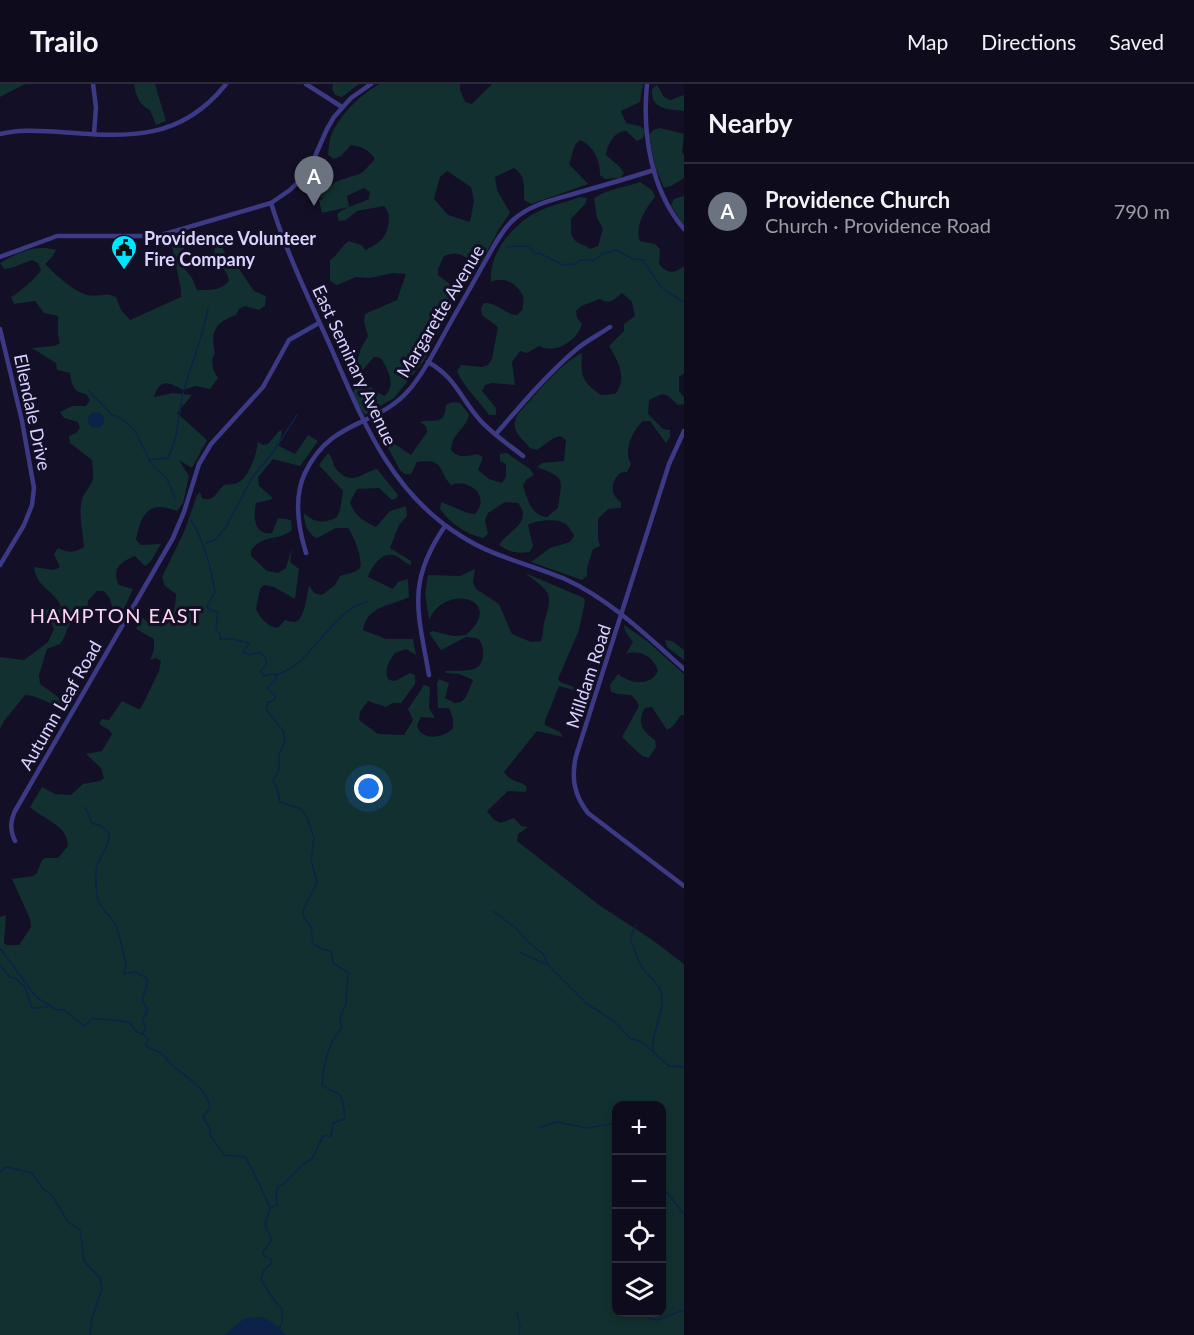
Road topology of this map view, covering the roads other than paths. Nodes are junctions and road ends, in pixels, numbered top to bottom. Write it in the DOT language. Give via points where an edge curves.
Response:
graph roads {
  1 [pos="93,84"];
  2 [pos="226,84"];
  3 [pos="306,84"];
  4 [pos="371,84"];
  5 [pos="647,84"];
  6 [pos="342,107"];
  7 [pos="0,134"];
  8 [pos="94,134"];
  9 [pos="654,170"];
  10 [pos="271,203"];
  11 [pos="684,229"];
  12 [pos="0,257"];
  13 [pos="319,323"];
  14 [pos="610,327"];
  15 [pos="0,329"];
  16 [pos="428,362"];
  17 [pos="363,420"];
  18 [pos="684,431"];
  19 [pos="496,434"];
  20 [pos="523,456"];
  21 [pos="445,526"];
  22 [pos="306,553"];
  23 [pos="0,566"];
  24 [pos="622,614"];
  25 [pos="684,669"];
  26 [pos="429,675"];
  27 [pos="15,841"];
  28 [pos="684,886"];
  1 -- 8 [label="street"];
  2 -- 8 [label="street" via="200,109 173,125 129,136"];
  3 -- 6 [label="street"];
  4 -- 6 [label="street"];
  5 -- 9 [label="street" via="647,135"];
  6 -- 10 [label="street" via="301,180"];
  7 -- 8 [label="street" via="29,130"];
  9 -- 11 [label="street" via="665,200"];
  9 -- 16 [label="street, Margarette Avenue" via="540,204 513,220"];
  10 -- 12 [label="street" via="158,236 57,236"];
  10 -- 13 [label="street, East Seminary Avenue"];
  13 -- 17 [label="street, East Seminary Avenue"];
  13 -- 27 [label="street, Autumn Leaf Road" via="289,340 269,379 205,453 173,538 15,811 10,825"];
  14 -- 19 [label="street" via="565,359"];
  15 -- 23 [label="street, Ellendale Drive" via="34,488 28,518"];
  16 -- 17 [label="street, Margarette Avenue" via="397,401"];
  16 -- 19 [label="street" via="452,380 478,418"];
  17 -- 21 [label="street, East Seminary Avenue" via="399,481"];
  17 -- 22 [label="street, Margarette Avenue" via="326,443 304,475 297,510"];
  18 -- 24 [label="street, Milldam Road" via="669,464"];
  19 -- 20 [label="street"];
  21 -- 24 [label="street, East Seminary Avenue" via="494,554 566,580"];
  21 -- 26 [label="street" via="426,555 418,585"];
  24 -- 25 [label="street, East Seminary Avenue"];
  24 -- 28 [label="street, Milldam Road" via="576,756 574,788 582,806 596,820"];
}
